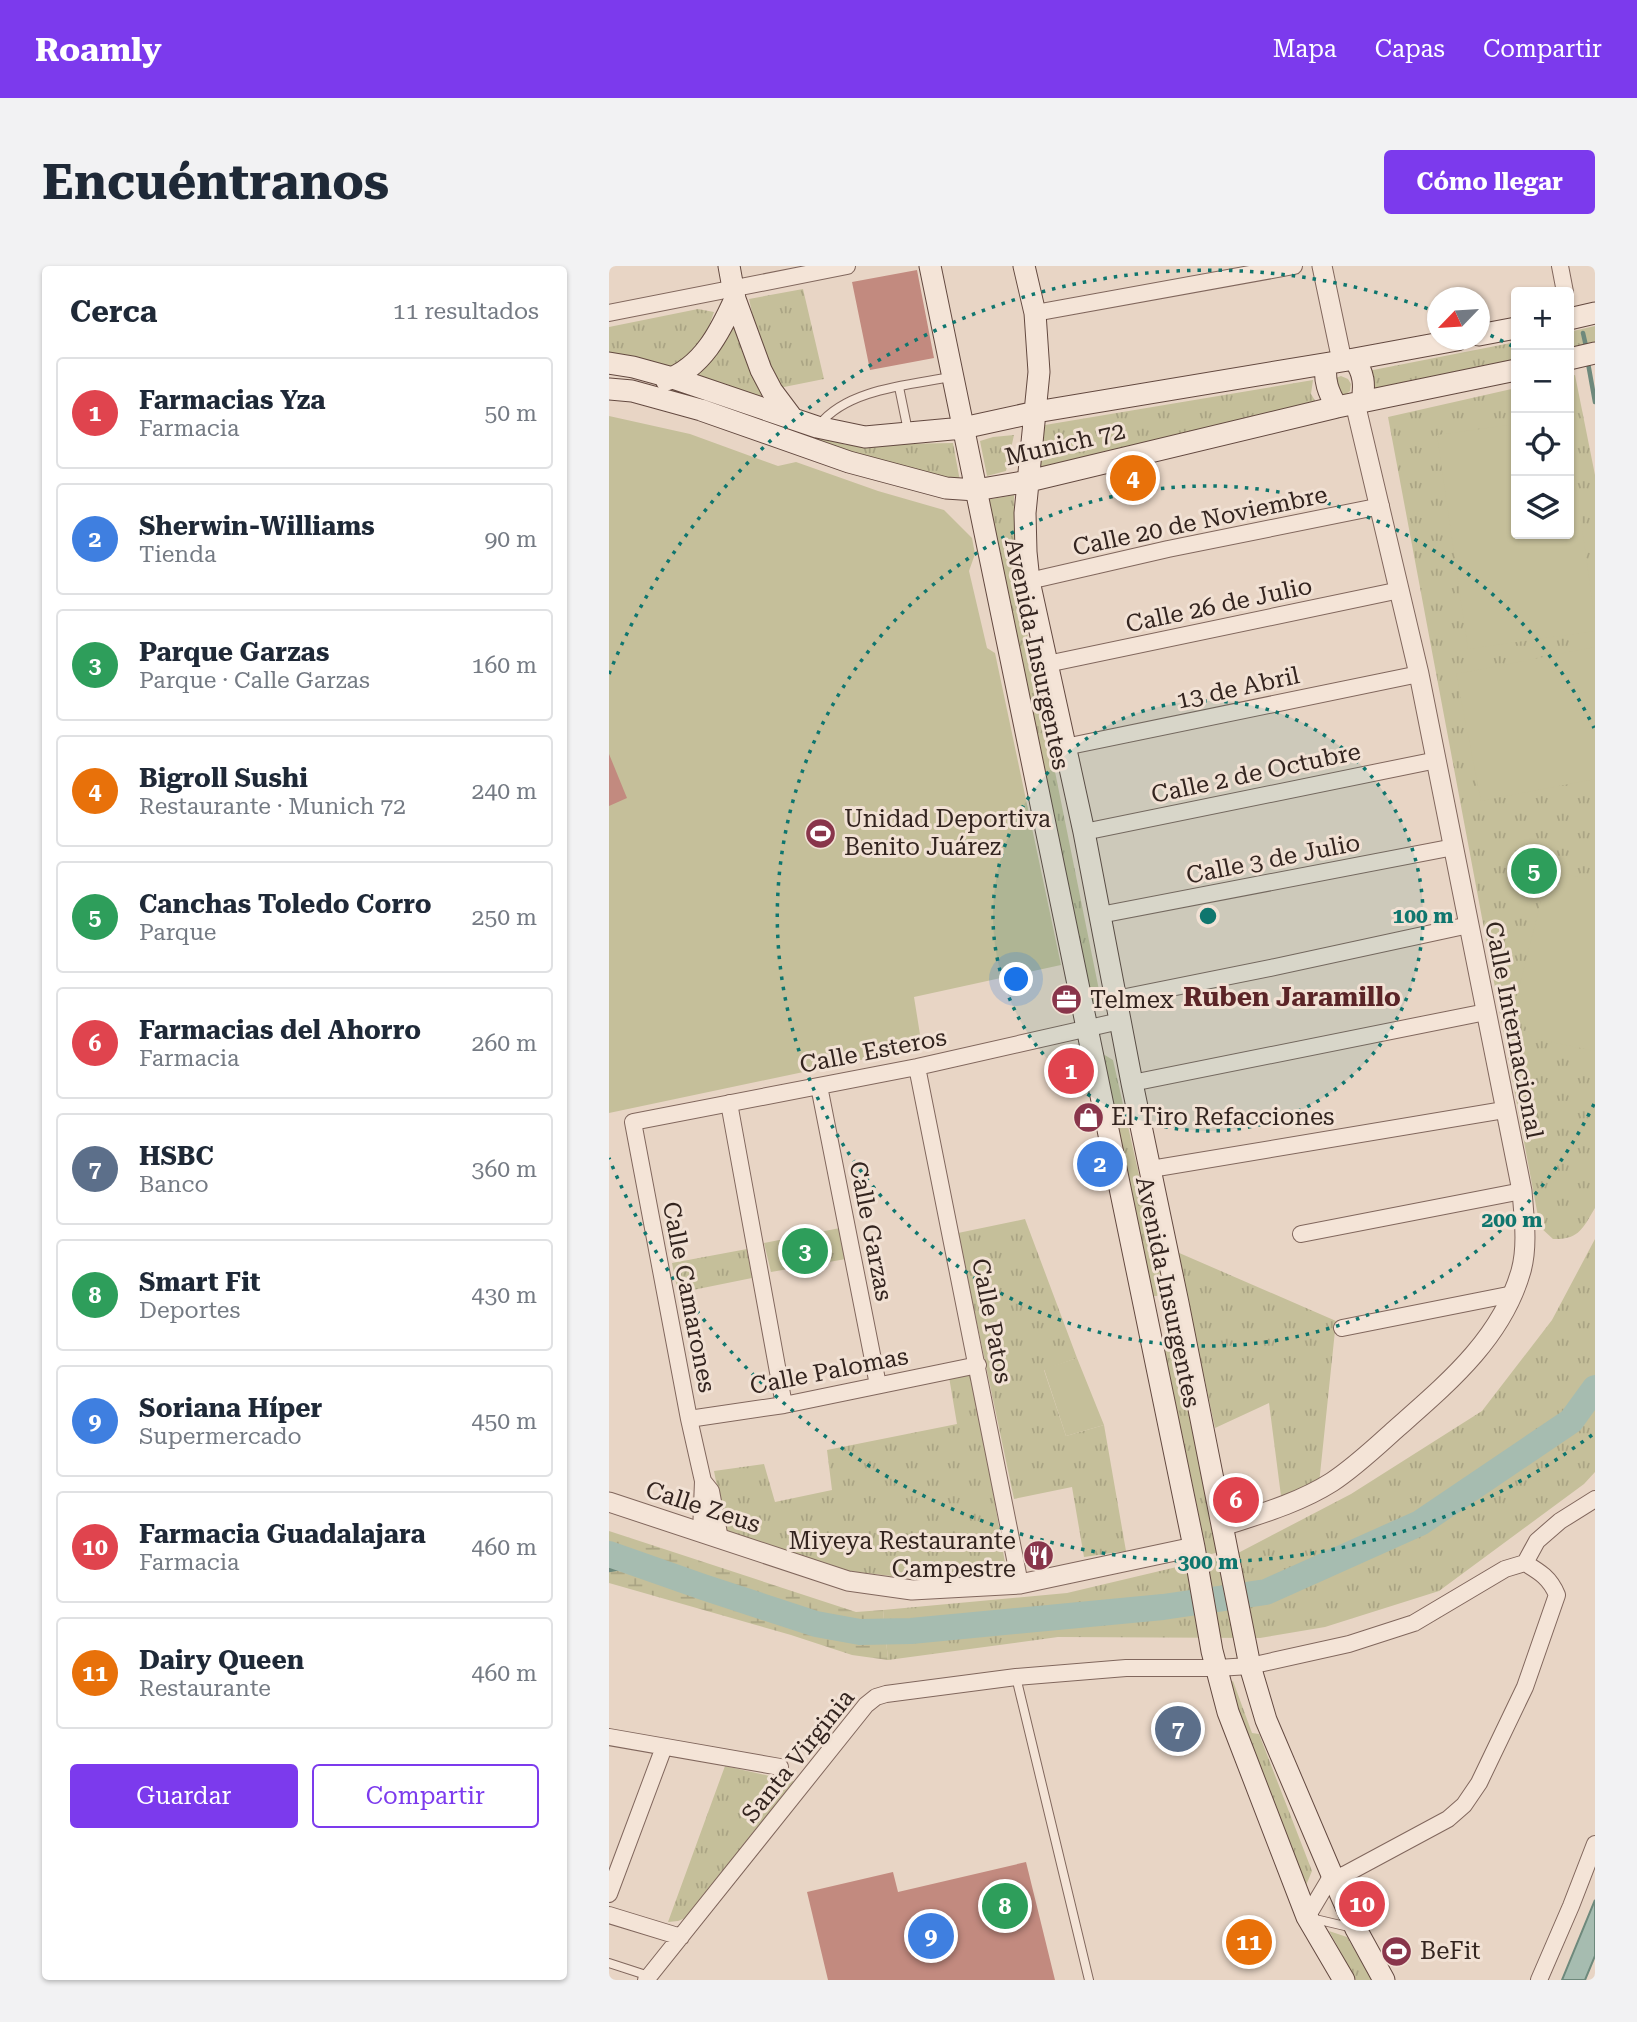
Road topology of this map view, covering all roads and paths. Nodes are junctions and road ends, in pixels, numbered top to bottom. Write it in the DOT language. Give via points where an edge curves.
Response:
graph roads {
  1 [pos="729,266"];
  2 [pos="846,266"];
  3 [pos="930,266"];
  4 [pos="1024,266"];
  5 [pos="1294,266"];
  6 [pos="1322,266"];
  7 [pos="1560,266"];
  8 [pos="1564,287"];
  9 [pos="734,294"];
  10 [pos="609,313"];
  11 [pos="1035,313"];
  12 [pos="1595,313"];
  13 [pos="1574,315"];
  14 [pos="1511,329"];
  15 [pos="1490,333"];
  16 [pos="1427,345"];
  17 [pos="1595,353"];
  18 [pos="1574,358"];
  19 [pos="1341,361"];
  20 [pos="609,363"];
  21 [pos="1511,371"];
  22 [pos="953,377"];
  23 [pos="673,378"];
  24 [pos="899,387"];
  25 [pos="609,388"];
  26 [pos="632,391"];
  27 [pos="1352,404"];
  28 [pos="1036,412"];
  29 [pos="793,419"];
  30 [pos="817,427"];
  31 [pos="963,428"];
  32 [pos="908,434"];
  33 [pos="1029,481"];
  34 [pos="976,490"];
  35 [pos="1381,506"];
  36 [pos="1029,581"];
  37 [pos="1400,590"];
  38 [pos="1047,664"];
  39 [pos="1419,674"];
  40 [pos="1065,747"];
  41 [pos="1437,760"];
  42 [pos="1084,832"];
  43 [pos="1454,847"];
  44 [pos="1100,915"];
  45 [pos="1469,925"];
  46 [pos="1116,999"];
  47 [pos="1486,1012"];
  48 [pos="1120,1021"];
  49 [pos="1087,1029"];
  50 [pos="917,1067"];
  51 [pos="1132,1083"];
  52 [pos="819,1086"];
  53 [pos="729,1103"];
  54 [pos="1504,1110"];
  55 [pos="633,1122"];
  56 [pos="1151,1169"];
  57 [pos="1522,1191"];
  58 [pos="1301,1234"];
  59 [pos="1513,1294"];
  60 [pos="1178,1303"];
  61 [pos="1145,1310"];
  62 [pos="1342,1328"];
  63 [pos="978,1365"];
  64 [pos="878,1385"];
  65 [pos="784,1405"];
  66 [pos="689,1419"];
  67 [pos="703,1481"];
  68 [pos="1595,1499"];
  69 [pos="609,1502"];
  70 [pos="701,1532"];
  71 [pos="1225,1536"];
  72 [pos="720,1539"];
  73 [pos="1194,1547"];
  74 [pos="1525,1563"];
  75 [pos="1020,1584"];
  76 [pos="1247,1656"];
  77 [pos="1214,1660"];
  78 [pos="1016,1678"];
  79 [pos="609,1737"];
  80 [pos="664,1747"];
  81 [pos="780,1767"];
  82 [pos="1595,1844"];
  83 [pos="1332,1875"];
  84 [pos="609,1894"];
  85 [pos="609,1915"];
  86 [pos="1307,1917"];
  87 [pos="1356,1929"];
  88 [pos="681,1937"];
  89 [pos="609,1963"];
  90 [pos="648,1978"];
  91 [pos="1089,1980"];
  92 [pos="1344,1980"];
  93 [pos="1384,1980"];
  94 [pos="1538,1980"];
  1 -- 9 [label="main road"];
  2 -- 9 [label="street"];
  3 -- 22 [label="main road, Avenida Insurgentes"];
  4 -- 11 [label="main road, Avenida Insurgentes"];
  5 -- 11 [label="street"];
  6 -- 19 [label="street"];
  7 -- 8 [label="street"];
  9 -- 10 [label="street"];
  9 -- 23 [label="main road" via="726,320 705,352"];
  9 -- 29 [label="main road" via="761,370"];
  11 -- 28 [label="main road, Avenida Insurgentes"];
  12 -- 13 [label="main road"];
  14 -- 15 [label="main road"];
  16 -- 19 [label="main road, Munich 72"];
  17 -- 18 [label="main road"];
  19 -- 27 [label="main road" via="1359,367 1364,379 1365,389"];
  19 -- 27 [label="main road" via="1324,376 1326,386"];
  19 -- 28 [label="main road, Munich 72"];
  20 -- 23 [label="main road, Munich 72"];
  21 -- 27 [label="main road, Munich 72"];
  22 -- 24 [label="lane"];
  22 -- 31 [label="main road, Avenida Insurgentes"];
  23 -- 26 [label="main road, Munich 72"];
  23 -- 29 [label="main road, Munich 72"];
  24 -- 30 [label="lane" via="850,400 827,414"];
  24 -- 32 [label="lane"];
  25 -- 26 [label="main road, Munich 72"];
  26 -- 34 [label="main road, Munich 72" via="849,462 946,488"];
  27 -- 33 [label="main road, Munich 72"];
  27 -- 35 [label="street, Calle Internacional"];
  28 -- 31 [label="main road, Munich 72"];
  28 -- 33 [label="main road, Avenida Insurgentes"];
  29 -- 30 [label="main road, Munich 72"];
  30 -- 32 [label="main road, Munich 72" via="865,437"];
  31 -- 32 [label="main road, Munich 72"];
  31 -- 34 [label="main road, Avenida Insurgentes"];
  33 -- 34 [label="main road, Munich 72"];
  33 -- 36 [label="main road, Avenida Insurgentes" via="1025,529"];
  34 -- 49 [label="main road, Avenida Insurgentes"];
  35 -- 36 [label="street, Calle 20 de Noviembre"];
  35 -- 37 [label="street, Calle Internacional"];
  36 -- 38 [label="main road, Avenida Insurgentes"];
  37 -- 38 [label="street, Calle 26 de Julio"];
  37 -- 39 [label="street, Calle Internacional"];
  38 -- 40 [label="main road, Avenida Insurgentes"];
  39 -- 40 [label="street, 13 de Abril"];
  39 -- 41 [label="street, Calle Internacional"];
  40 -- 42 [label="main road, Avenida Insurgentes"];
  41 -- 42 [label="street, Calle 2 de Octubre"];
  41 -- 43 [label="street, Calle Internacional"];
  42 -- 44 [label="main road, Avenida Insurgentes"];
  43 -- 44 [label="street, Calle 3 de Julio"];
  43 -- 45 [label="street, Calle Internacional"];
  44 -- 46 [label="main road, Avenida Insurgentes"];
  45 -- 46 [label="street"];
  45 -- 47 [label="street, Calle Internacional"];
  46 -- 48 [label="main road, Avenida Insurgentes"];
  47 -- 51 [label="street"];
  47 -- 54 [label="street, Calle Internacional"];
  48 -- 49 [label="street, Calle Esteros"];
  48 -- 51 [label="main road, Avenida Insurgentes"];
  49 -- 50 [label="street, Calle Esteros"];
  49 -- 61 [label="main road, Avenida Insurgentes"];
  50 -- 52 [label="street, Calle Esteros"];
  50 -- 63 [label="street, Calle Patos"];
  51 -- 56 [label="main road, Avenida Insurgentes"];
  52 -- 53 [label="street, Calle Esteros"];
  52 -- 64 [label="street, Calle Garzas"];
  53 -- 55 [label="street, Calle Esteros"];
  53 -- 65 [label="street"];
  54 -- 56 [label="street"];
  54 -- 57 [label="street, Calle Internacional"];
  55 -- 66 [label="street, Calle Camarones"];
  56 -- 60 [label="main road, Avenida Insurgentes"];
  57 -- 58 [label="street"];
  57 -- 59 [label="street, Calle Internacional" via="1525,1235 1522,1268"];
  59 -- 62 [label="street"];
  59 -- 71 [label="street, Calle Internacional" via="1474,1355 1372,1450 1333,1482"];
  60 -- 61 [label="main road"];
  60 -- 71 [label="main road, Avenida Insurgentes"];
  61 -- 73 [label="main road, Avenida Insurgentes"];
  63 -- 64 [label="street, Calle Palomas"];
  63 -- 75 [label="street, Calle Patos"];
  64 -- 65 [label="street, Calle Palomas"];
  65 -- 66 [label="street, Calle Palomas"];
  66 -- 67 [label="street, Calle Camarones"];
  67 -- 70 [label="street, Calle Camarones"];
  67 -- 72 [label="street, Calle Camarones" via="711,1491"];
  68 -- 74 [label="street" via="1537,1541"];
  69 -- 70 [label="street, Calle Zeus"];
  70 -- 72 [label="street, Calle Zeus"];
  71 -- 76 [label="main road, Avenida Insurgentes"];
  72 -- 75 [label="street, Calle Zeus" via="848,1581 912,1590"];
  73 -- 75 [label="street, Calle Zeus"];
  73 -- 77 [label="main road, Avenida Insurgentes"];
  74 -- 76 [label="street, Santa Virginia" via="1505,1569 1414,1623 1349,1644"];
  74 -- 83 [label="street" via="1553,1583 1557,1595 1525,1687 1479,1783 1448,1819 1342,1876"];
  76 -- 77 [label="street, Santa Virginia"];
  76 -- 83 [label="main road, Avenida Insurgentes" via="1266,1720"];
  77 -- 78 [label="street, Santa Virginia"];
  77 -- 86 [label="main road, Avenida Insurgentes" via="1228,1712"];
  78 -- 88 [label="street, Santa Virginia" via="886,1694 866,1705"];
  78 -- 91 [label="lane"];
  79 -- 80 [label="street"];
  80 -- 81 [label="street"];
  80 -- 84 [label="street"];
  82 -- 94 [label="street"];
  83 -- 86 [label="street"];
  83 -- 87 [label="main road, Avenida Insurgentes"];
  85 -- 88 [label="street"];
  86 -- 87 [label="lane"];
  86 -- 92 [label="main road, Avenida Insurgentes"];
  87 -- 93 [label="main road, Avenida Insurgentes"];
  88 -- 90 [label="street, Santa Virginia"];
  89 -- 90 [label="lane"];
}
